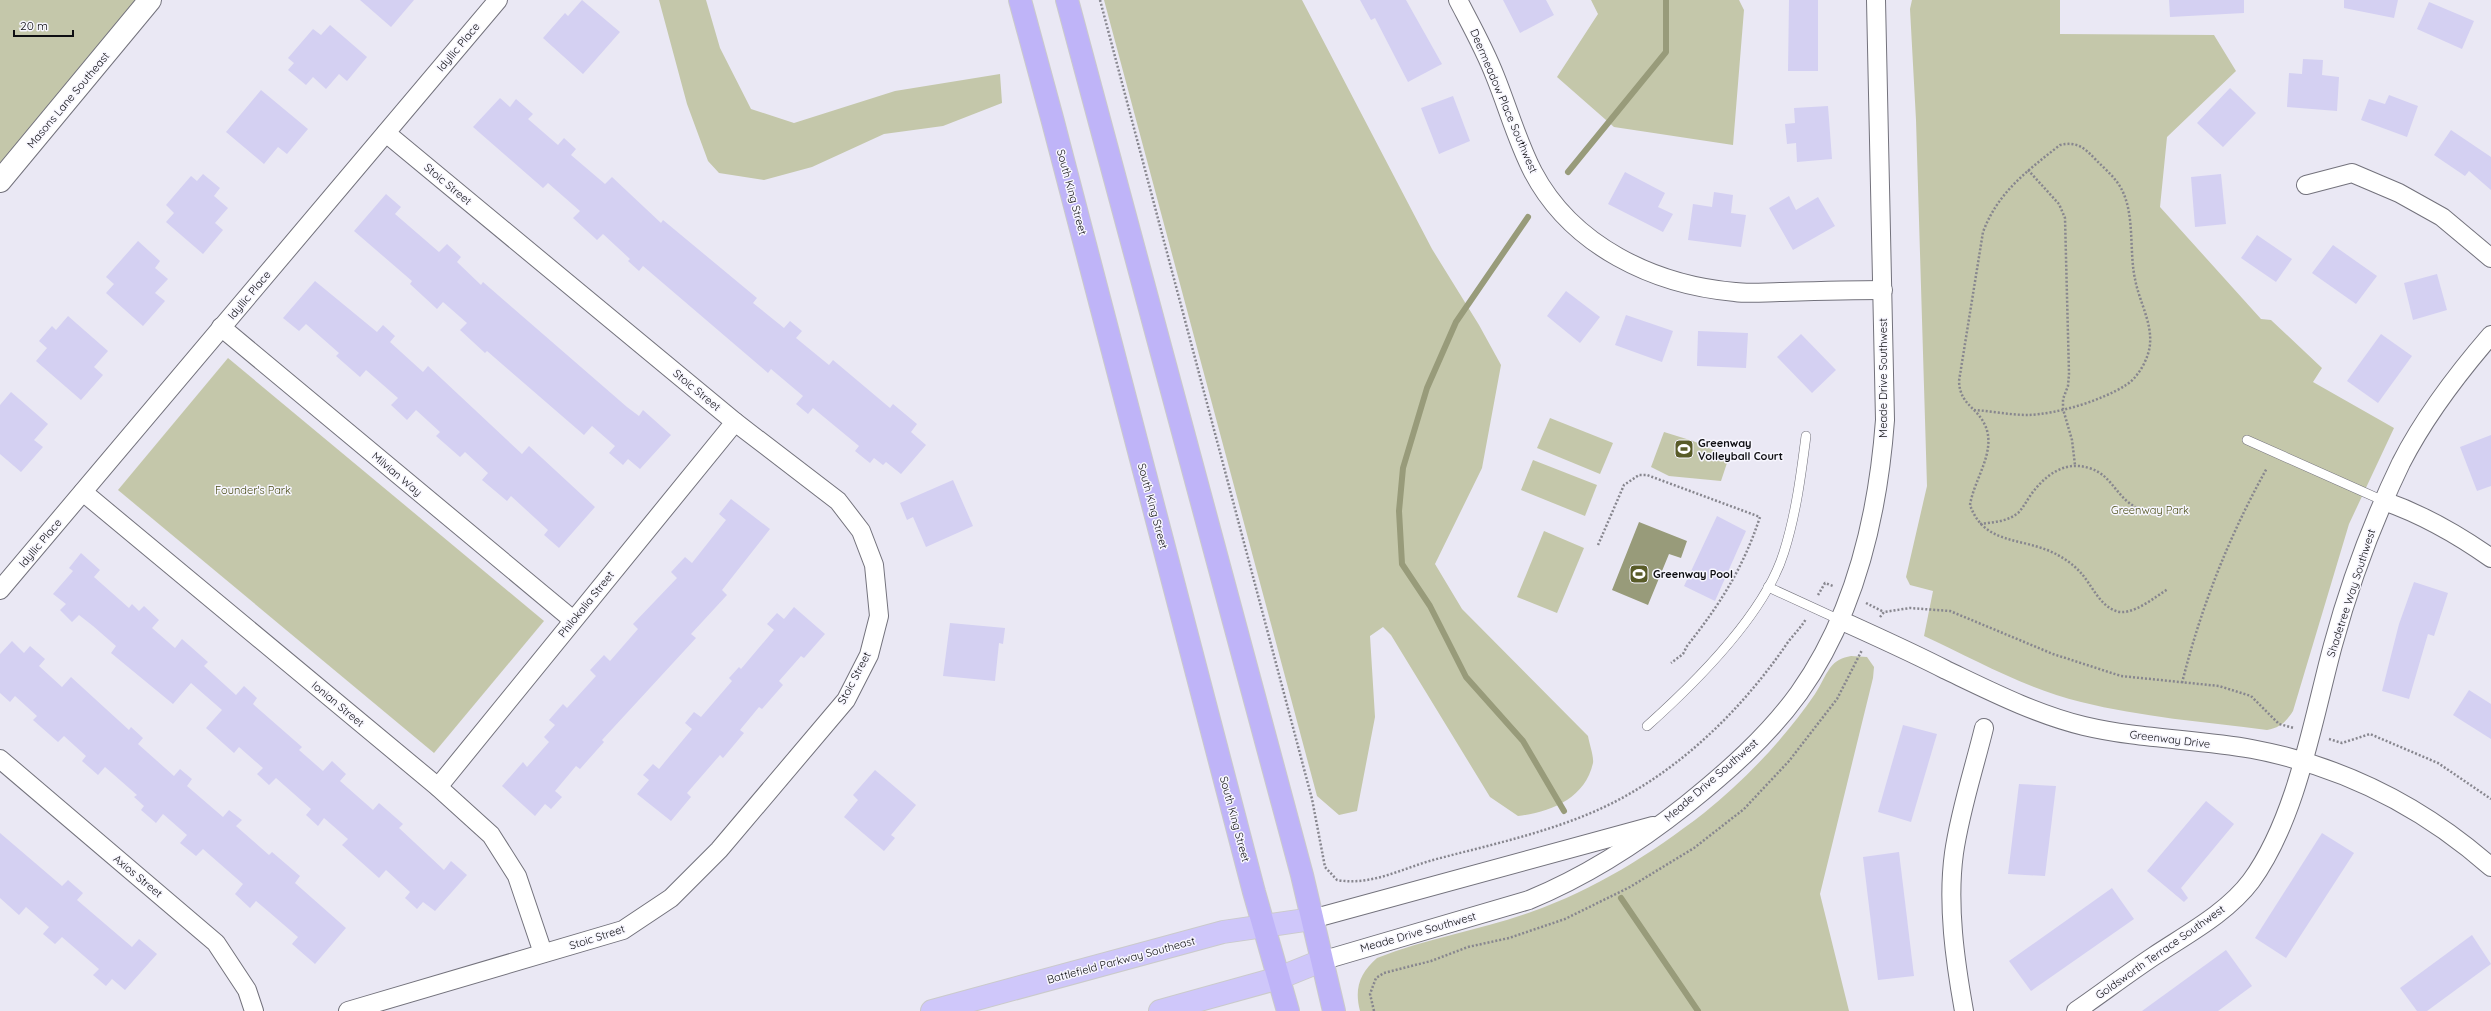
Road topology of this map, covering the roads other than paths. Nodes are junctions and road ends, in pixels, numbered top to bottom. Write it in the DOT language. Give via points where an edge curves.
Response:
graph roads {
  1 [pos="150,0"];
  2 [pos="498,0"];
  3 [pos="1020,0"];
  4 [pos="1067,0"];
  5 [pos="1458,0"];
  6 [pos="1876,0"];
  7 [pos="386,133"];
  8 [pos="0,181"];
  9 [pos="2306,185"];
  10 [pos="2491,258"];
  11 [pos="1883,290"];
  12 [pos="221,328"];
  13 [pos="2491,335"];
  14 [pos="735,422"];
  15 [pos="1806,436"];
  16 [pos="2247,440"];
  17 [pos="83,492"];
  18 [pos="2384,501"];
  19 [pos="2491,558"];
  20 [pos="1768,587"];
  21 [pos="0,590"];
  22 [pos="573,620"];
  23 [pos="1840,620"];
  24 [pos="1647,726"];
  25 [pos="1984,728"];
  26 [pos="0,759"];
  27 [pos="2302,761"];
  28 [pos="438,787"];
  29 [pos="1662,824"];
  30 [pos="2491,867"];
  31 [pos="1312,919"];
  32 [pos="1265,927"];
  33 [pos="544,953"];
  34 [pos="1321,961"];
  35 [pos="1279,978"];
  36 [pos="254,1011"];
  37 [pos="348,1011"];
  38 [pos="932,1011"];
  39 [pos="1160,1011"];
  40 [pos="1288,1011"];
  41 [pos="1334,1011"];
  42 [pos="1964,1011"];
  43 [pos="2076,1011"];
  1 -- 8 [label="street, Masons Lane Southeast"];
  2 -- 7 [label="street, Idyllic Place"];
  3 -- 32 [label="highway, South King Street"];
  4 -- 31 [label="highway"];
  5 -- 11 [label="street, Deermeadow Place Southwest" via="1495,75 1518,139 1534,173 1558,208 1577,228 1601,247 1634,266 1669,280 1701,288 1736,293"];
  6 -- 11 [label="street, Meade Drive Southwest"];
  7 -- 12 [label="street, Idyllic Place"];
  7 -- 14 [label="street, Stoic Street"];
  9 -- 10 [label="street" via="2352,173 2399,193 2442,217"];
  11 -- 23 [label="street, Meade Drive Southwest" via="1885,420 1881,472 1873,515"];
  12 -- 17 [label="street, Idyllic Place"];
  12 -- 22 [label="street, Milvian Way"];
  13 -- 18 [label="street, Shadetree Way Southwest" via="2443,397 2402,462"];
  14 -- 22 [label="street, Philokalia Street"];
  14 -- 33 [label="street, Stoic Street" via="838,502 861,531 874,565 879,616 868,655 846,700 719,850 671,898 623,930"];
  15 -- 20 [label="lane" via="1795,513 1784,554"];
  16 -- 18 [label="lane"];
  17 -- 21 [label="street, Idyllic Place"];
  17 -- 28 [label="street, Ionian Street"];
  18 -- 19 [label="street" via="2415,512 2455,533"];
  18 -- 27 [label="street, Shadetree Way Southwest" via="2366,543 2334,641"];
  20 -- 23 [label="lane"];
  20 -- 24 [label="lane" via="1706,670"];
  22 -- 28 [label="street, Philokalia Street"];
  23 -- 27 [label="street, Greenway Drive" via="1999,696 2084,726 2133,735 2253,750"];
  23 -- 29 [label="street, Meade Drive Southwest" via="1799,692 1768,731 1732,766"];
  25 -- 42 [label="street" via="1954,852 1952,880 1955,951"];
  26 -- 36 [label="street, Axios Street" via="216,943 247,990"];
  27 -- 30 [label="street, Greenway Drive" via="2381,791 2428,819"];
  27 -- 43 [label="street, Goldsworth Terrace Southwest" via="2280,831 2250,883 2205,922"];
  28 -- 33 [label="street, Ionian Street" via="491,835 517,876"];
  29 -- 31 [label="street, Meade Drive Southwest"];
  29 -- 34 [label="street, Meade Drive Southwest" via="1610,860 1529,900"];
  31 -- 32 [label="main road, Battlefield Parkway Southeast"];
  31 -- 34 [label="highway"];
  32 -- 35 [label="highway, South King Street"];
  32 -- 38 [label="main road, Battlefield Parkway Southeast" via="1223,932"];
  33 -- 37 [label="street, Stoic Street"];
  34 -- 35 [label="main road"];
  34 -- 41 [label="highway"];
  35 -- 39 [label="main road"];
  35 -- 40 [label="highway, South King Street"];
}
